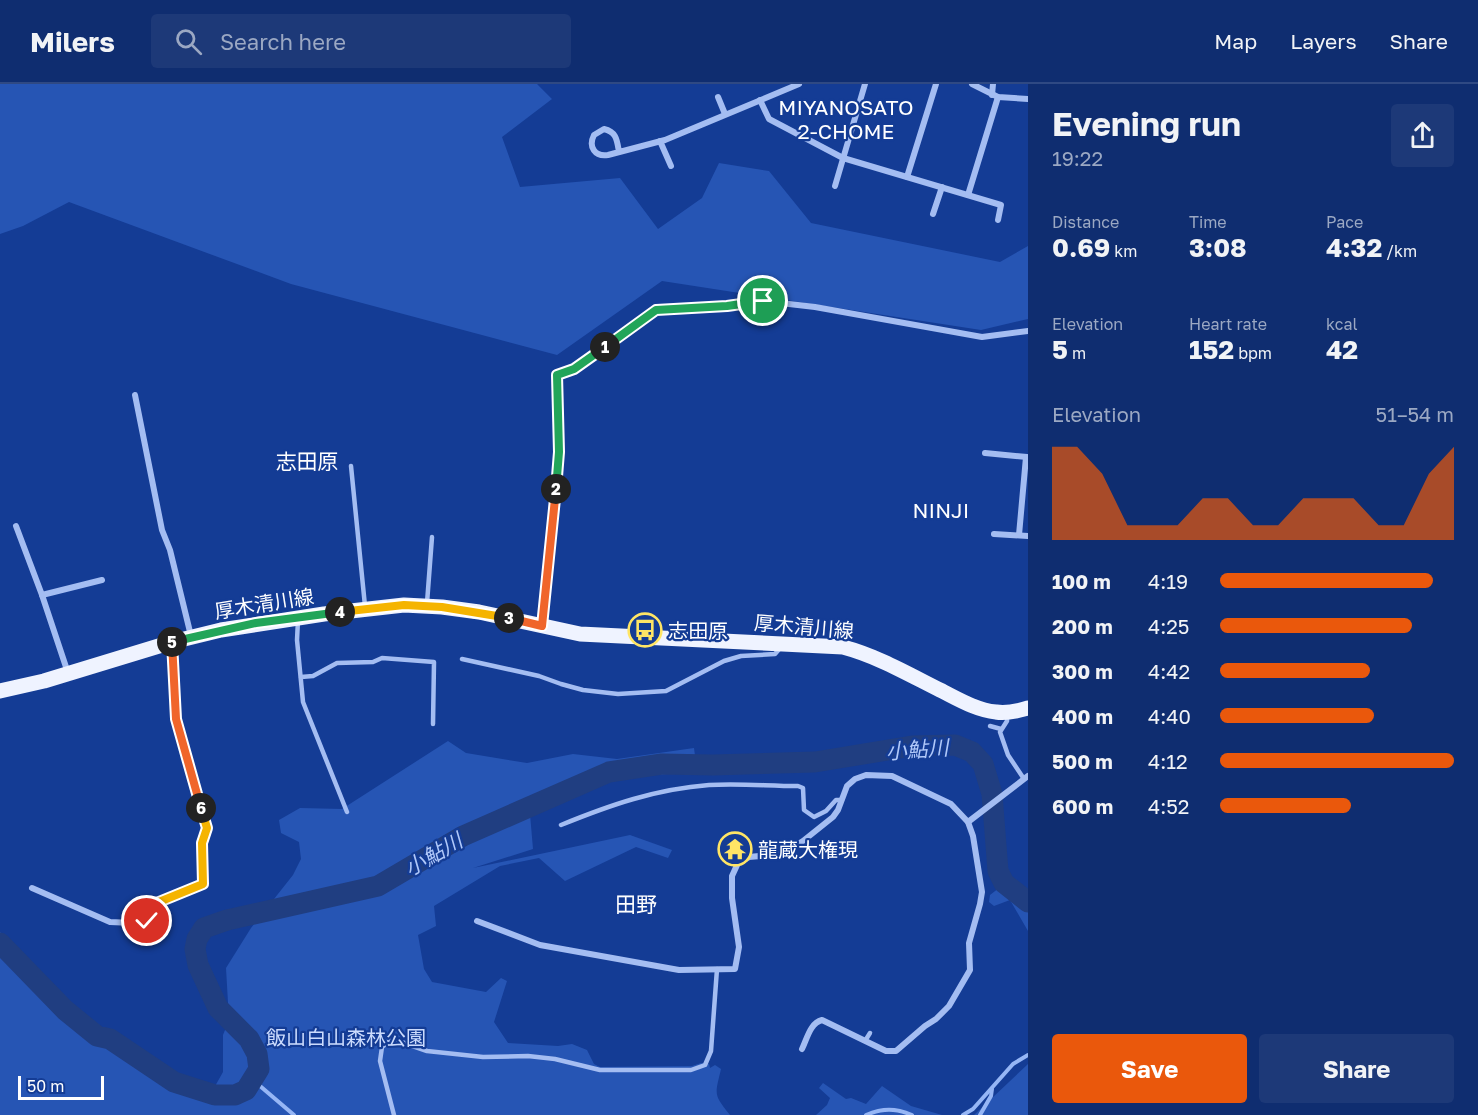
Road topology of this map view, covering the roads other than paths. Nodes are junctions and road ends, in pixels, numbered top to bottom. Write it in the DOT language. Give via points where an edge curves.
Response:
graph roads {
  1 [pos="799,84"];
  2 [pos="865,84"];
  3 [pos="936,84"];
  4 [pos="972,84"];
  5 [pos="993,84"];
  6 [pos="783,87"];
  7 [pos="995,96"];
  8 [pos="718,97"];
  9 [pos="1028,99"];
  10 [pos="759,100"];
  11 [pos="725,114"];
  12 [pos="660,141"];
  13 [pos="619,152"];
  14 [pos="843,158"];
  15 [pos="671,166"];
  16 [pos="907,177"];
  17 [pos="835,186"];
  18 [pos="942,187"];
  19 [pos="968,195"];
  20 [pos="933,214"];
  21 [pos="998,220"];
  22 [pos="1028,331"];
  23 [pos="135,395"];
  24 [pos="984,453"];
  25 [pos="1027,457"];
  26 [pos="351,466"];
  27 [pos="16,526"];
  28 [pos="994,534"];
  29 [pos="1019,535"];
  30 [pos="1028,536"];
  31 [pos="432,537"];
  32 [pos="102,580"];
  33 [pos="42,595"];
  34 [pos="427,606"];
  35 [pos="365,609"];
  36 [pos="298,618"];
  37 [pos="542,626"];
  38 [pos="191,637"];
  39 [pos="172,642"];
  40 [pos="782,644"];
  41 [pos="462,659"];
  42 [pos="68,674"];
  43 [pos="301,677"];
  44 [pos="4,692"];
  45 [pos="1028,708"];
  46 [pos="1007,712"];
  47 [pos="433,724"];
  48 [pos="990,726"];
  49 [pos="1001,729"];
  50 [pos="1026,781"];
  51 [pos="842,800"];
  52 [pos="347,812"];
  53 [pos="968,822"];
  54 [pos="561,825"];
  55 [pos="32,888"];
  56 [pos="477,921"];
  57 [pos="717,969"];
  58 [pos="936,1019"];
  59 [pos="942,1025"];
  60 [pos="870,1033"];
  61 [pos="866,1041"];
  62 [pos="802,1049"];
  63 [pos="394,1115"];
  1 -- 6 [label="street"];
  2 -- 14 [label="street"];
  3 -- 16 [label="street"];
  4 -- 7 [label="street"];
  5 -- 7 [label="street"];
  6 -- 10 [label="street"];
  7 -- 9 [label="street"];
  7 -- 19 [label="street"];
  8 -- 11 [label="street"];
  10 -- 11 [label="street"];
  10 -- 14 [label="street" via="769,119"];
  11 -- 12 [label="street"];
  12 -- 13 [label="street"];
  12 -- 15 [label="street"];
  13 -- 13 [label="street" via="605,156 597,153 591,144 594,135 601,130 613,133"];
  14 -- 16 [label="street"];
  14 -- 17 [label="street"];
  16 -- 18 [label="street"];
  18 -- 19 [label="street"];
  18 -- 20 [label="street"];
  19 -- 21 [label="street" via="1001,205"];
  22 -- 37 [label="street" via="981,337 763,301 656,310 574,369 557,375 559,452"];
  23 -- 38 [label="street" via="162,530"];
  24 -- 25 [label="street"];
  25 -- 29 [label="street"];
  26 -- 35 [label="lane"];
  27 -- 33 [label="street"];
  28 -- 29 [label="street"];
  29 -- 30 [label="street"];
  31 -- 34 [label="lane"];
  32 -- 33 [label="street"];
  33 -- 42 [label="street"];
  34 -- 35 [label="main road, 厚木清川線"];
  34 -- 37 [label="main road, 厚木清川線"];
  35 -- 36 [label="main road, 厚木清川線"];
  36 -- 38 [label="main road, 厚木清川線"];
  36 -- 43 [label="lane"];
  37 -- 40 [label="main road, 厚木清川線" via="580,634"];
  38 -- 39 [label="main road, 厚木清川線"];
  39 -- 42 [label="main road, 厚木清川線"];
  39 -- 55 [label="street" via="176,719 207,828 202,843 203,884 154,904 147,921 133,923 110,922"];
  40 -- 41 [label="lane" via="775,654 741,656 666,691 618,694 584,690"];
  40 -- 46 [label="main road, 厚木清川線" via="843,647 860,652 975,708"];
  42 -- 44 [label="main road, 厚木清川線"];
  43 -- 47 [label="lane" via="313,676 337,663 382,658 434,662"];
  43 -- 52 [label="lane" via="303,702"];
  45 -- 46 [label="main road, 厚木清川線"];
  46 -- 49 [label="lane"];
  48 -- 49 [label="lane"];
  49 -- 50 [label="lane" via="1008,755"];
  50 -- 53 [label="street"];
  51 -- 53 [label="street" via="855,778 892,776 951,804"];
  51 -- 54 [label="lane" via="836,800 814,817 804,810 803,788 798,786 709,785 623,801"];
  51 -- 57 [label="street" via="833,817 782,854 749,857 738,864 732,876 732,898 740,947 735,969"];
  53 -- 58 [label="street" via="982,892 969,943 970,970 949,1006"];
  56 -- 57 [label="street" via="540,945 680,970"];
  57 -- 63 [label="lane" via="711,1051 705,1065 691,1070 600,1070 528,1056 483,1057 427,1051 391,1040 382,1047 380,1061"];
  58 -- 59 [label="lane"];
  58 -- 61 [label="street" via="896,1051 886,1051"];
  60 -- 61 [label="lane"];
  61 -- 62 [label="street" via="838,1024 822,1020 812,1026"];
}
